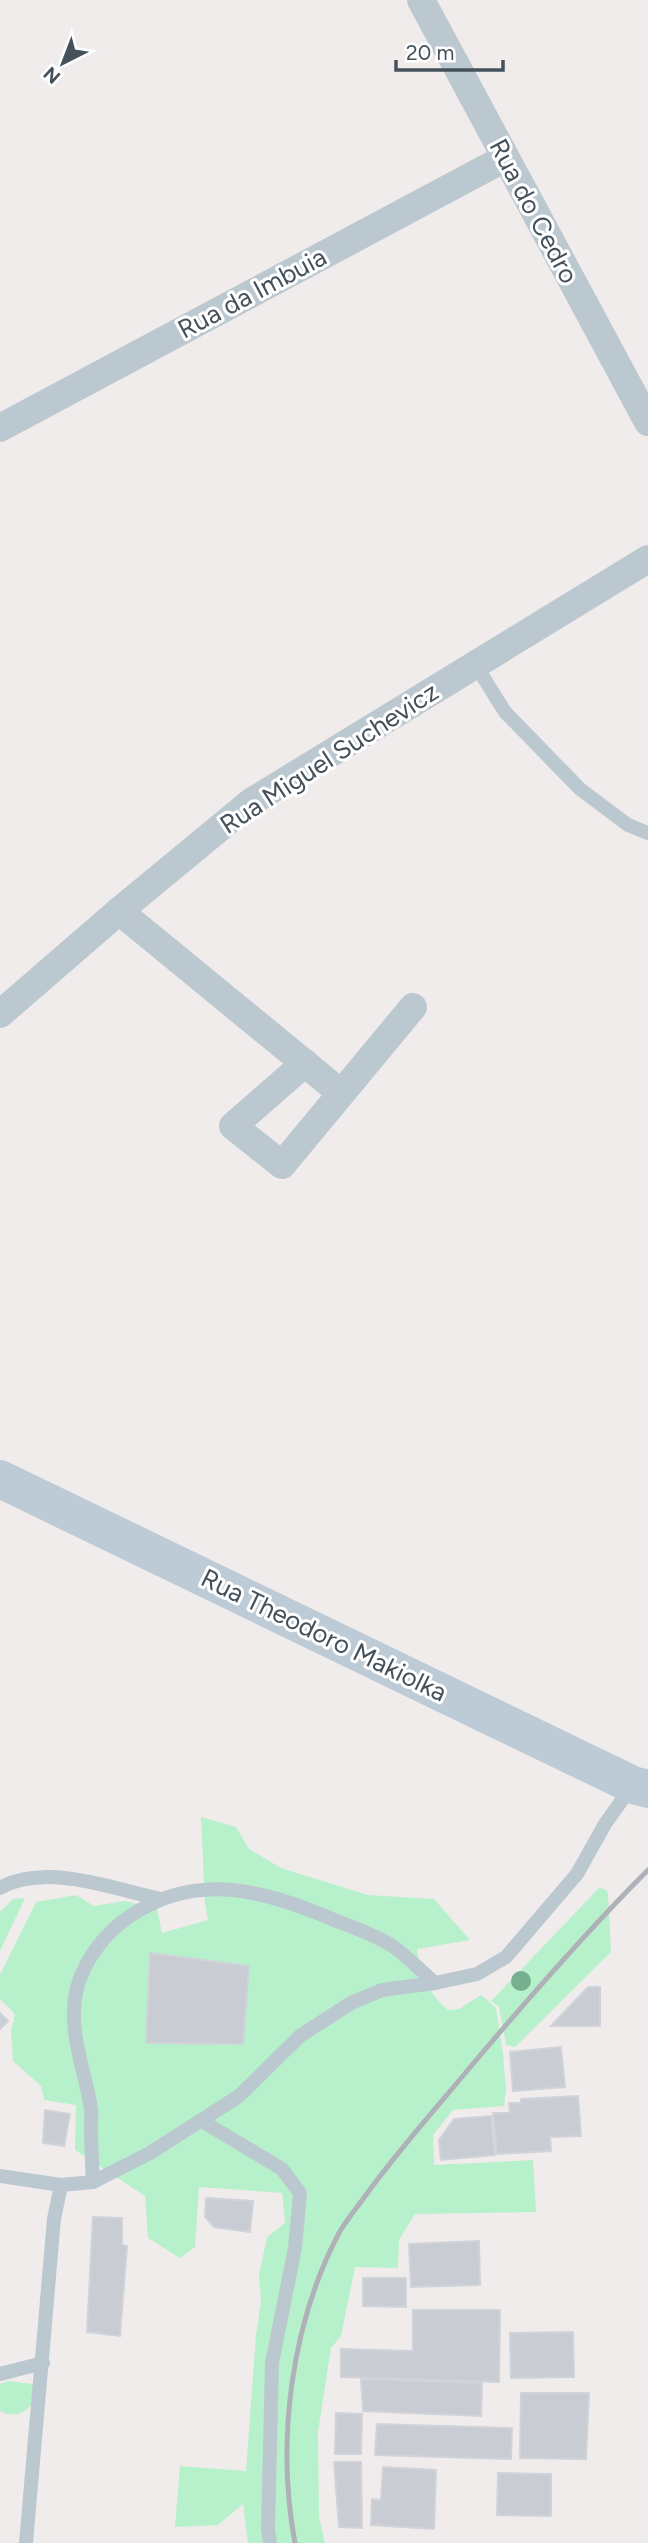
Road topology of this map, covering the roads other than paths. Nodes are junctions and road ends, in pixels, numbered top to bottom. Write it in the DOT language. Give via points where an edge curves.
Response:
graph roads {
  1 [pos="421,0"];
  2 [pos="505,158"];
  3 [pos="648,422"];
  4 [pos="0,428"];
  5 [pos="648,559"];
  6 [pos="475,664"];
  7 [pos="648,833"];
  8 [pos="119,911"];
  9 [pos="413,1007"];
  10 [pos="0,1014"];
  11 [pos="305,1063"];
  12 [pos="341,1093"];
  13 [pos="0,1479"];
  14 [pos="640,1787"];
  15 [pos="0,1888"];
  16 [pos="161,1899"];
  17 [pos="435,1983"];
  18 [pos="201,2121"];
  19 [pos="0,2176"];
  20 [pos="93,2182"];
  21 [pos="61,2185"];
  22 [pos="43,2363"];
  23 [pos="0,2374"];
  24 [pos="26,2543"];
  25 [pos="270,2543"];
  1 -- 2 [label="street, Rua do Cedro"];
  2 -- 3 [label="street, Rua do Cedro"];
  2 -- 4 [label="street, Rua da Imbuia"];
  5 -- 6 [label="street, Rua Miguel Suchevicz"];
  6 -- 7 [label="lane" via="505,712 580,789 628,825"];
  6 -- 8 [label="street, Rua Miguel Suchevicz" via="251,802"];
  8 -- 10 [label="street, Rua Miguel Suchevicz"];
  8 -- 11 [label="street"];
  9 -- 12 [label="street"];
  11 -- 12 [label="street"];
  11 -- 12 [label="street" via="233,1126 282,1166"];
  13 -- 14 [label="main road, Rua Theodoro Makiolka"];
  14 -- 17 [label="lane" via="605,1824 578,1874 506,1956 477,1974"];
  15 -- 16 [label="lane" via="14,1880 54,1876"];
  16 -- 17 [label="lane" via="220,1887 257,1893 391,1945"];
  16 -- 20 [label="lane" via="116,1926 89,1958 78,1985 73,2011 76,2048 91,2108"];
  17 -- 18 [label="lane" via="382,1990 324,2018 239,2096"];
  18 -- 20 [label="lane"];
  18 -- 25 [label="lane" via="282,2169 300,2193 295,2248 272,2363"];
  19 -- 21 [label="lane"];
  20 -- 21 [label="lane"];
  21 -- 22 [label="lane" via="54,2219"];
  22 -- 23 [label="lane"];
  22 -- 24 [label="lane"];
}
